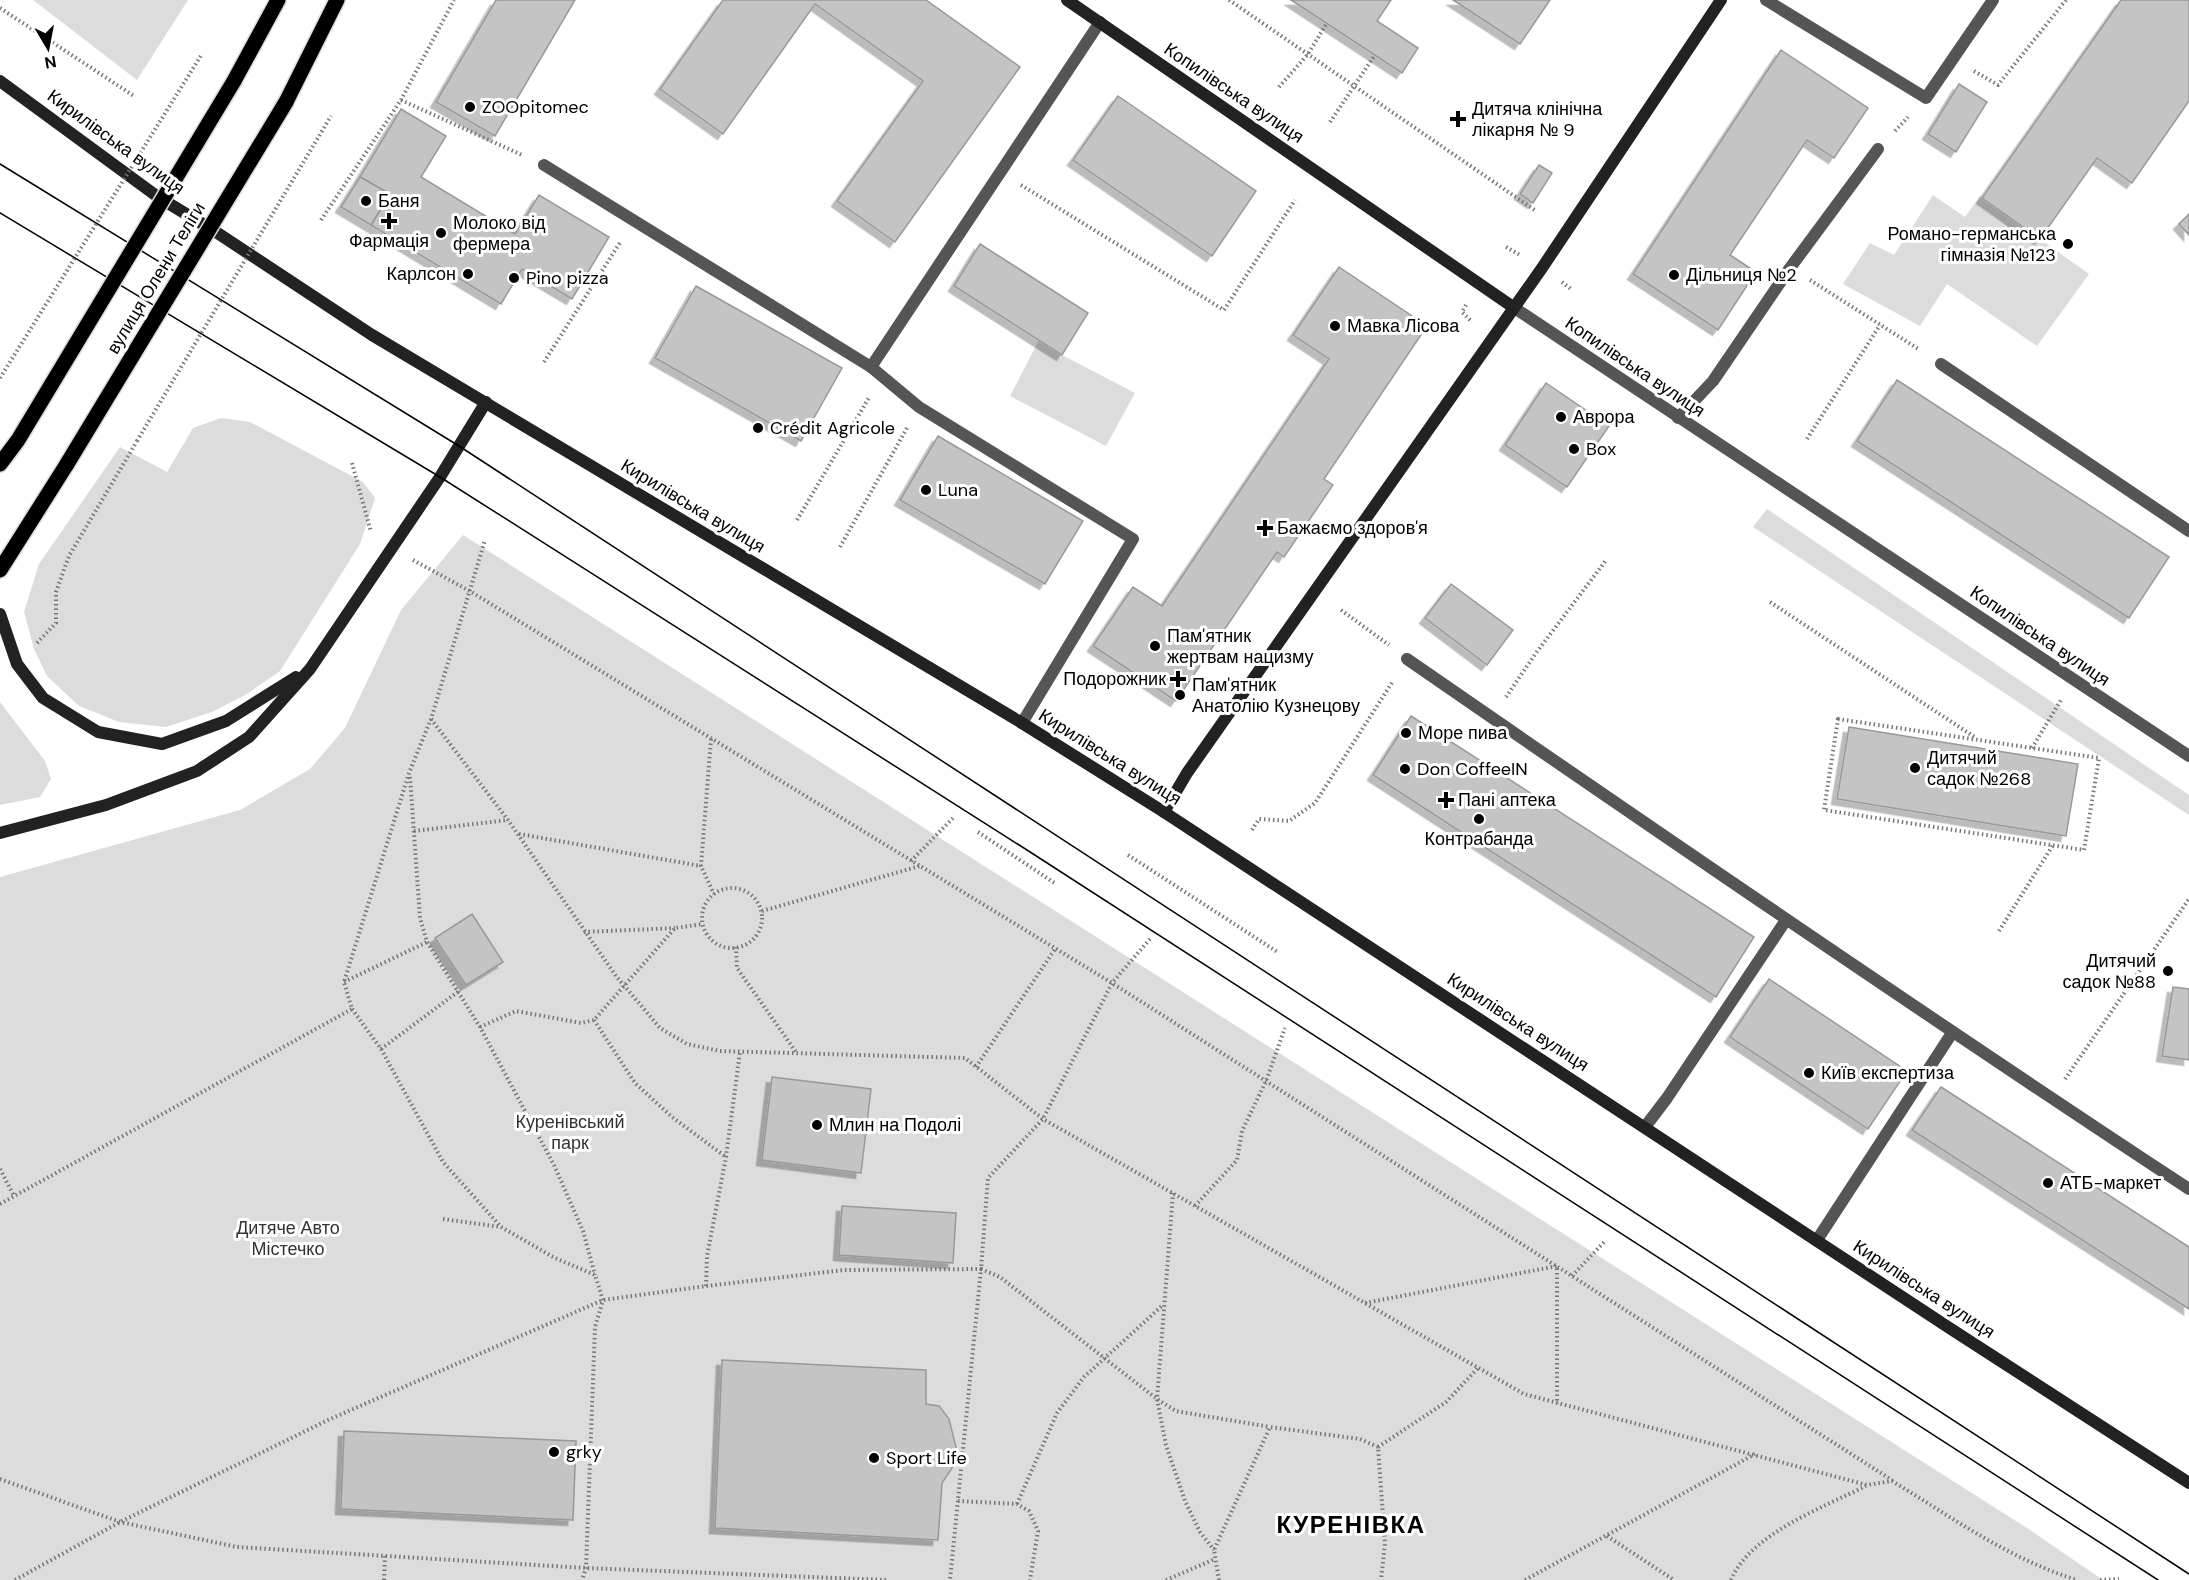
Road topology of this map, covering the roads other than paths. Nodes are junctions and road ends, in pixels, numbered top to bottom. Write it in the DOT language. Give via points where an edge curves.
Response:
graph roads {
  1 [pos="278,0"];
  2 [pos="337,0"];
  3 [pos="1067,0"];
  4 [pos="1721,0"];
  5 [pos="1766,0"];
  6 [pos="1993,0"];
  7 [pos="1100,22"];
  8 [pos="0,81"];
  9 [pos="1878,149"];
  10 [pos="544,165"];
  11 [pos="1513,307"];
  12 [pos="1941,364"];
  13 [pos="871,367"];
  14 [pos="486,402"];
  15 [pos="1678,418"];
  16 [pos="0,464"];
  17 [pos="2189,531"];
  18 [pos="1,572"];
  19 [pos="0,615"];
  20 [pos="1407,658"];
  21 [pos="310,669"];
  22 [pos="1022,723"];
  23 [pos="2189,756"];
  24 [pos="1164,812"];
  25 [pos="0,833"];
  26 [pos="1785,920"];
  27 [pos="1952,1033"];
  28 [pos="1645,1127"];
  29 [pos="2189,1189"];
  30 [pos="1817,1240"];
  31 [pos="2189,1483"];
  1 -- 16 [label="main road, вулиця Олени Теліги, bridge" via="234,81"];
  2 -- 18 [label="main road, вулиця Олени Теліги, bridge" via="285,102"];
  3 -- 7 [label="main road, Копилівська вулиця"];
  4 -- 11 [label="main road"];
  5 -- 6 [label="street" via="1926,98"];
  7 -- 11 [label="main road, Копилівська вулиця"];
  7 -- 13 [label="street"];
  8 -- 14 [label="main road, Кирилівська вулиця" via="158,196 372,335"];
  9 -- 15 [label="street" via="1713,381"];
  10 -- 13 [label="street"];
  11 -- 15 [label="street, Копилівська вулиця"];
  11 -- 24 [label="main road" via="1186,773"];
  12 -- 17 [label="street"];
  13 -- 22 [label="street" via="919,407 1134,539"];
  14 -- 21 [label="main road"];
  14 -- 22 [label="main road, Кирилівська вулиця"];
  15 -- 23 [label="street, Копилівська вулиця"];
  19 -- 21 [label="main road" via="17,664 43,698 98,732 162,744 226,721"];
  20 -- 26 [label="street"];
  21 -- 25 [label="main road" via="249,737 197,771 106,805"];
  22 -- 24 [label="main road, Кирилівська вулиця"];
  24 -- 28 [label="main road, Кирилівська вулиця"];
  26 -- 27 [label="street"];
  26 -- 28 [label="street"];
  27 -- 29 [label="street"];
  27 -- 30 [label="street"];
  28 -- 30 [label="main road, Кирилівська вулиця"];
  30 -- 31 [label="main road, Кирилівська вулиця"];
}
